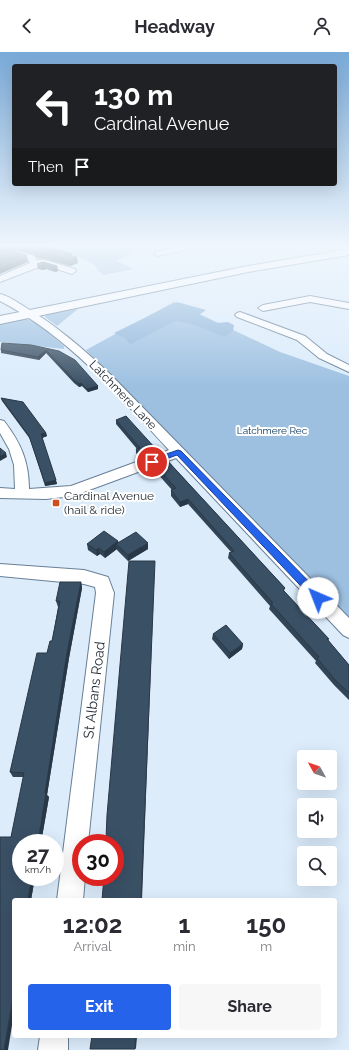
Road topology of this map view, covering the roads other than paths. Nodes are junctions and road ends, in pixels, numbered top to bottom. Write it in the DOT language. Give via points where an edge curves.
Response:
graph roads {
  1 [pos="128,294"];
  2 [pos="0,297"];
  3 [pos="349,306"];
  4 [pos="263,308"];
  5 [pos="28,314"];
  6 [pos="239,315"];
  7 [pos="0,320"];
  8 [pos="349,369"];
  9 [pos="0,424"];
  10 [pos="178,452"];
  11 [pos="0,493"];
  12 [pos="22,494"];
  13 [pos="0,570"];
  14 [pos="349,630"];
  15 [pos="70,898"];
  16 [pos="54,1038"];
  17 [pos="53,1050"];
  1 -- 5 [label="street"];
  2 -- 5 [label="street, Latchmere Lane"];
  3 -- 4 [label="street" via="310,299"];
  5 -- 7 [label="street"];
  5 -- 10 [label="street, Latchmere Lane" via="51,328 80,352"];
  6 -- 8 [label="street" via="301,338 323,356"];
  9 -- 12 [label="street" via="12,439 19,455"];
  10 -- 12 [label="street" via="73,491 57,494"];
  10 -- 14 [label="street, Latchmere Lane"];
  11 -- 12 [label="street"];
  13 -- 15 [label="street, St Albans Road" via="84,577 102,582 105,594"];
  16 -- 17 [label="street"];
}
